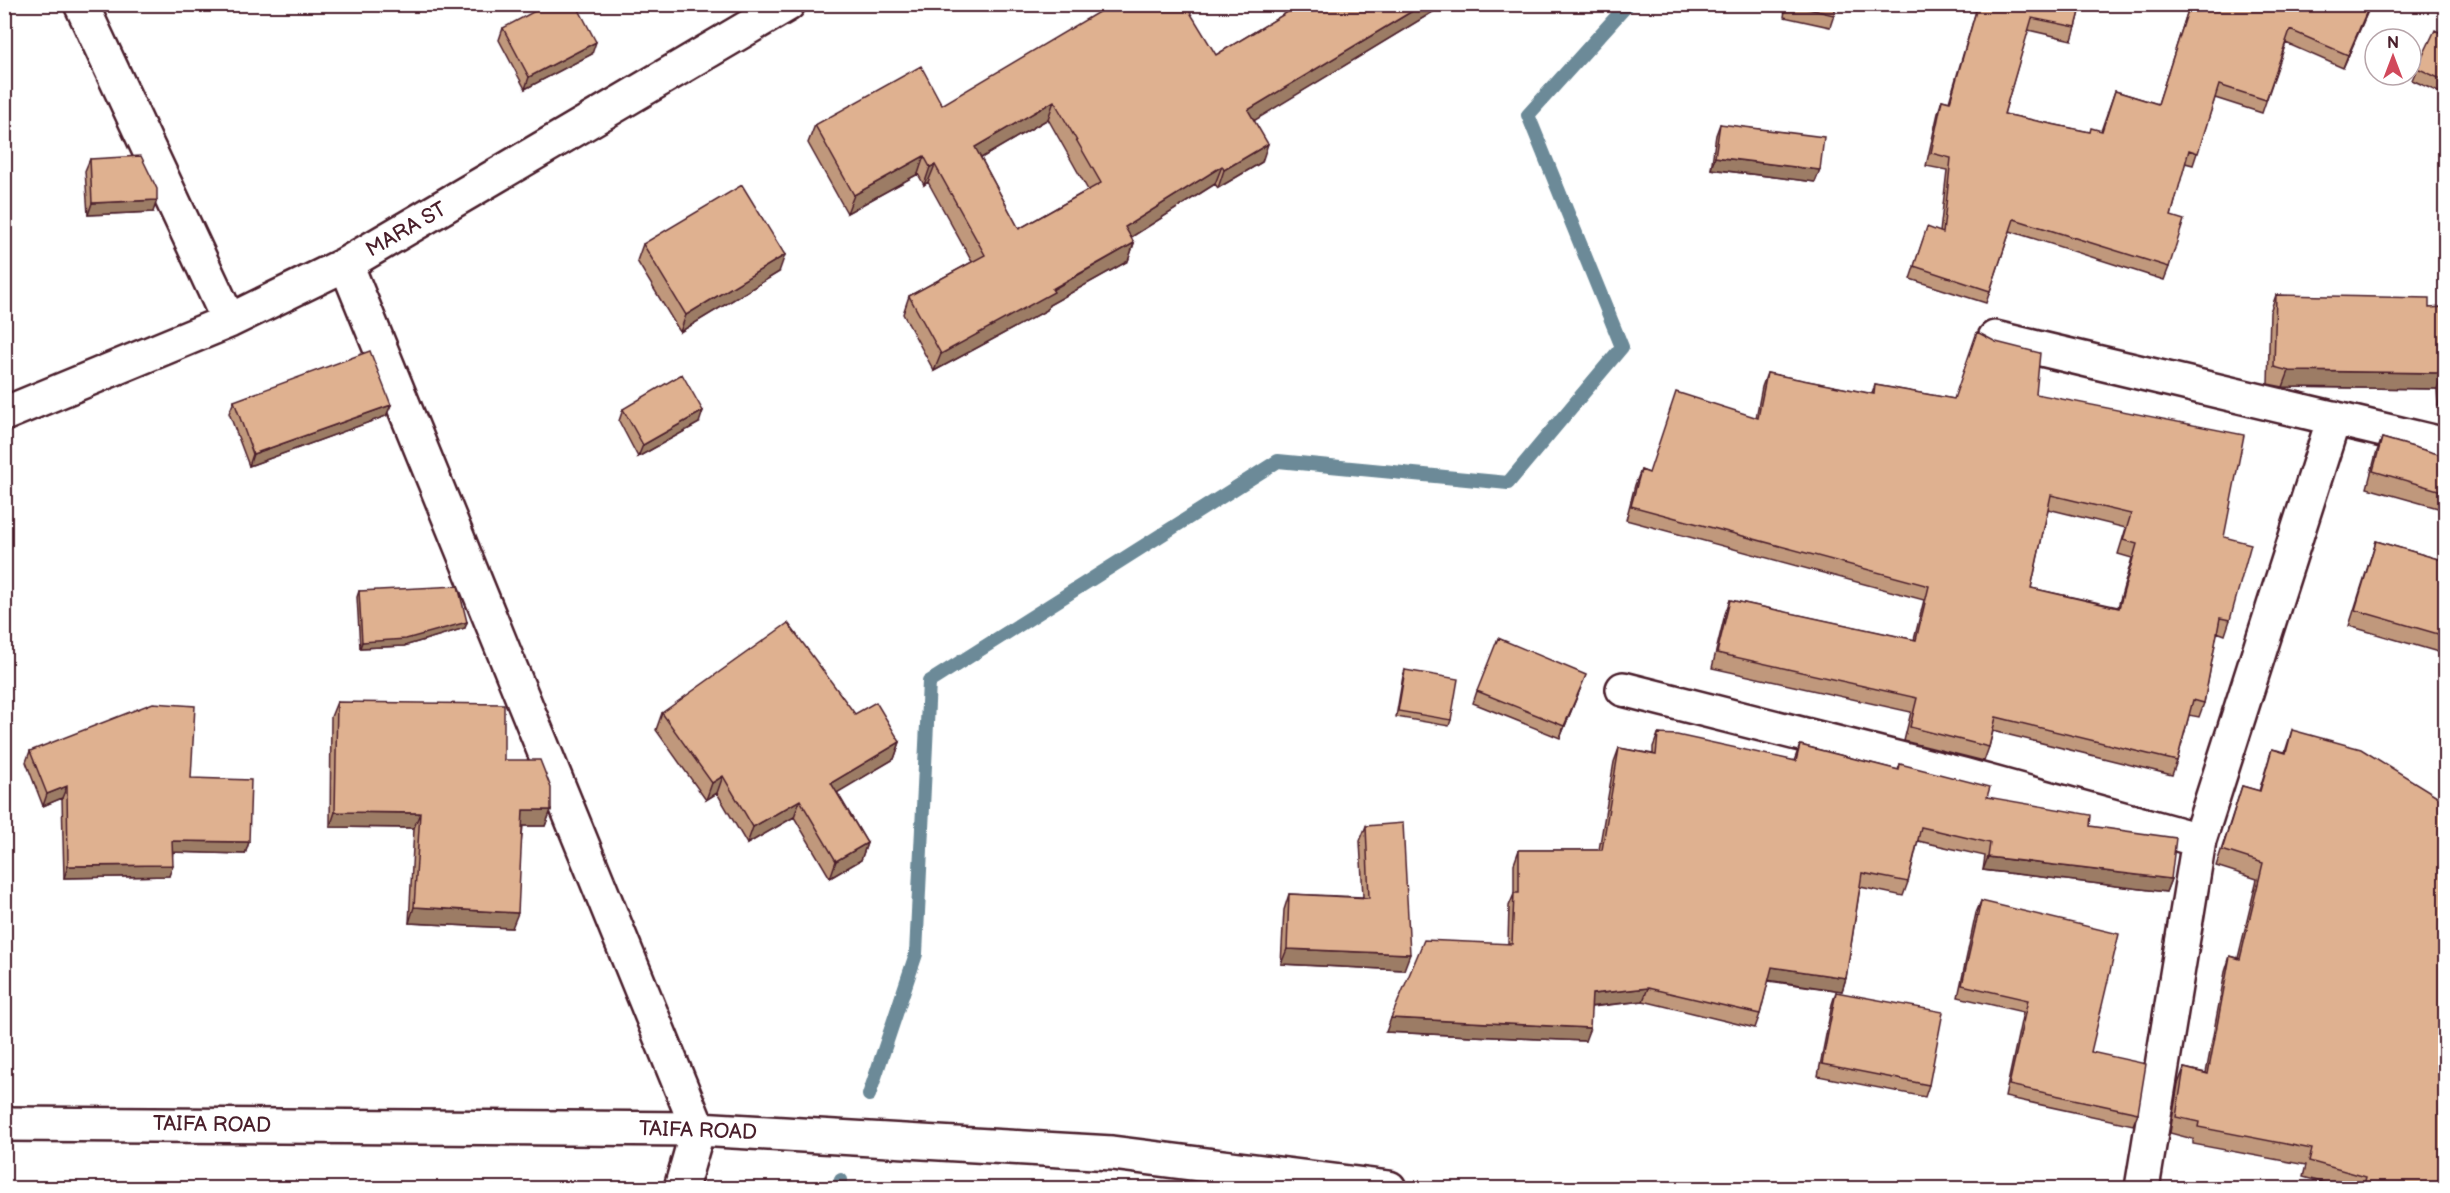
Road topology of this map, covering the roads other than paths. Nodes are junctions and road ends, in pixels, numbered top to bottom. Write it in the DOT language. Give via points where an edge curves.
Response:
graph roads {
  1 [pos="81,4"];
  2 [pos="788,4"];
  3 [pos="346,264"];
  4 [pos="229,321"];
  5 [pos="1995,338"];
  6 [pos="4,414"];
  7 [pos="2334,418"];
  8 [pos="2445,446"];
  9 [pos="1623,689"];
  10 [pos="2199,840"];
  11 [pos="4,1124"];
  12 [pos="698,1129"];
  13 [pos="681,1188"];
  14 [pos="1389,1188"];
  15 [pos="2142,1188"];
  1 -- 4 [label="main road"];
  2 -- 3 [label="main road, MARA ST"];
  3 -- 4 [label="main road, MARA ST"];
  3 -- 12 [label="main road"];
  4 -- 6 [label="main road, MARA ST"];
  5 -- 7 [label="main road"];
  7 -- 8 [label="main road"];
  7 -- 10 [label="main road"];
  9 -- 10 [label="main road" via="1963,775"];
  10 -- 15 [label="main road"];
  11 -- 12 [label="main road, TAIFA ROAD"];
  12 -- 13 [label="main road"];
  12 -- 14 [label="main road, TAIFA ROAD" via="1112,1153"];
}
